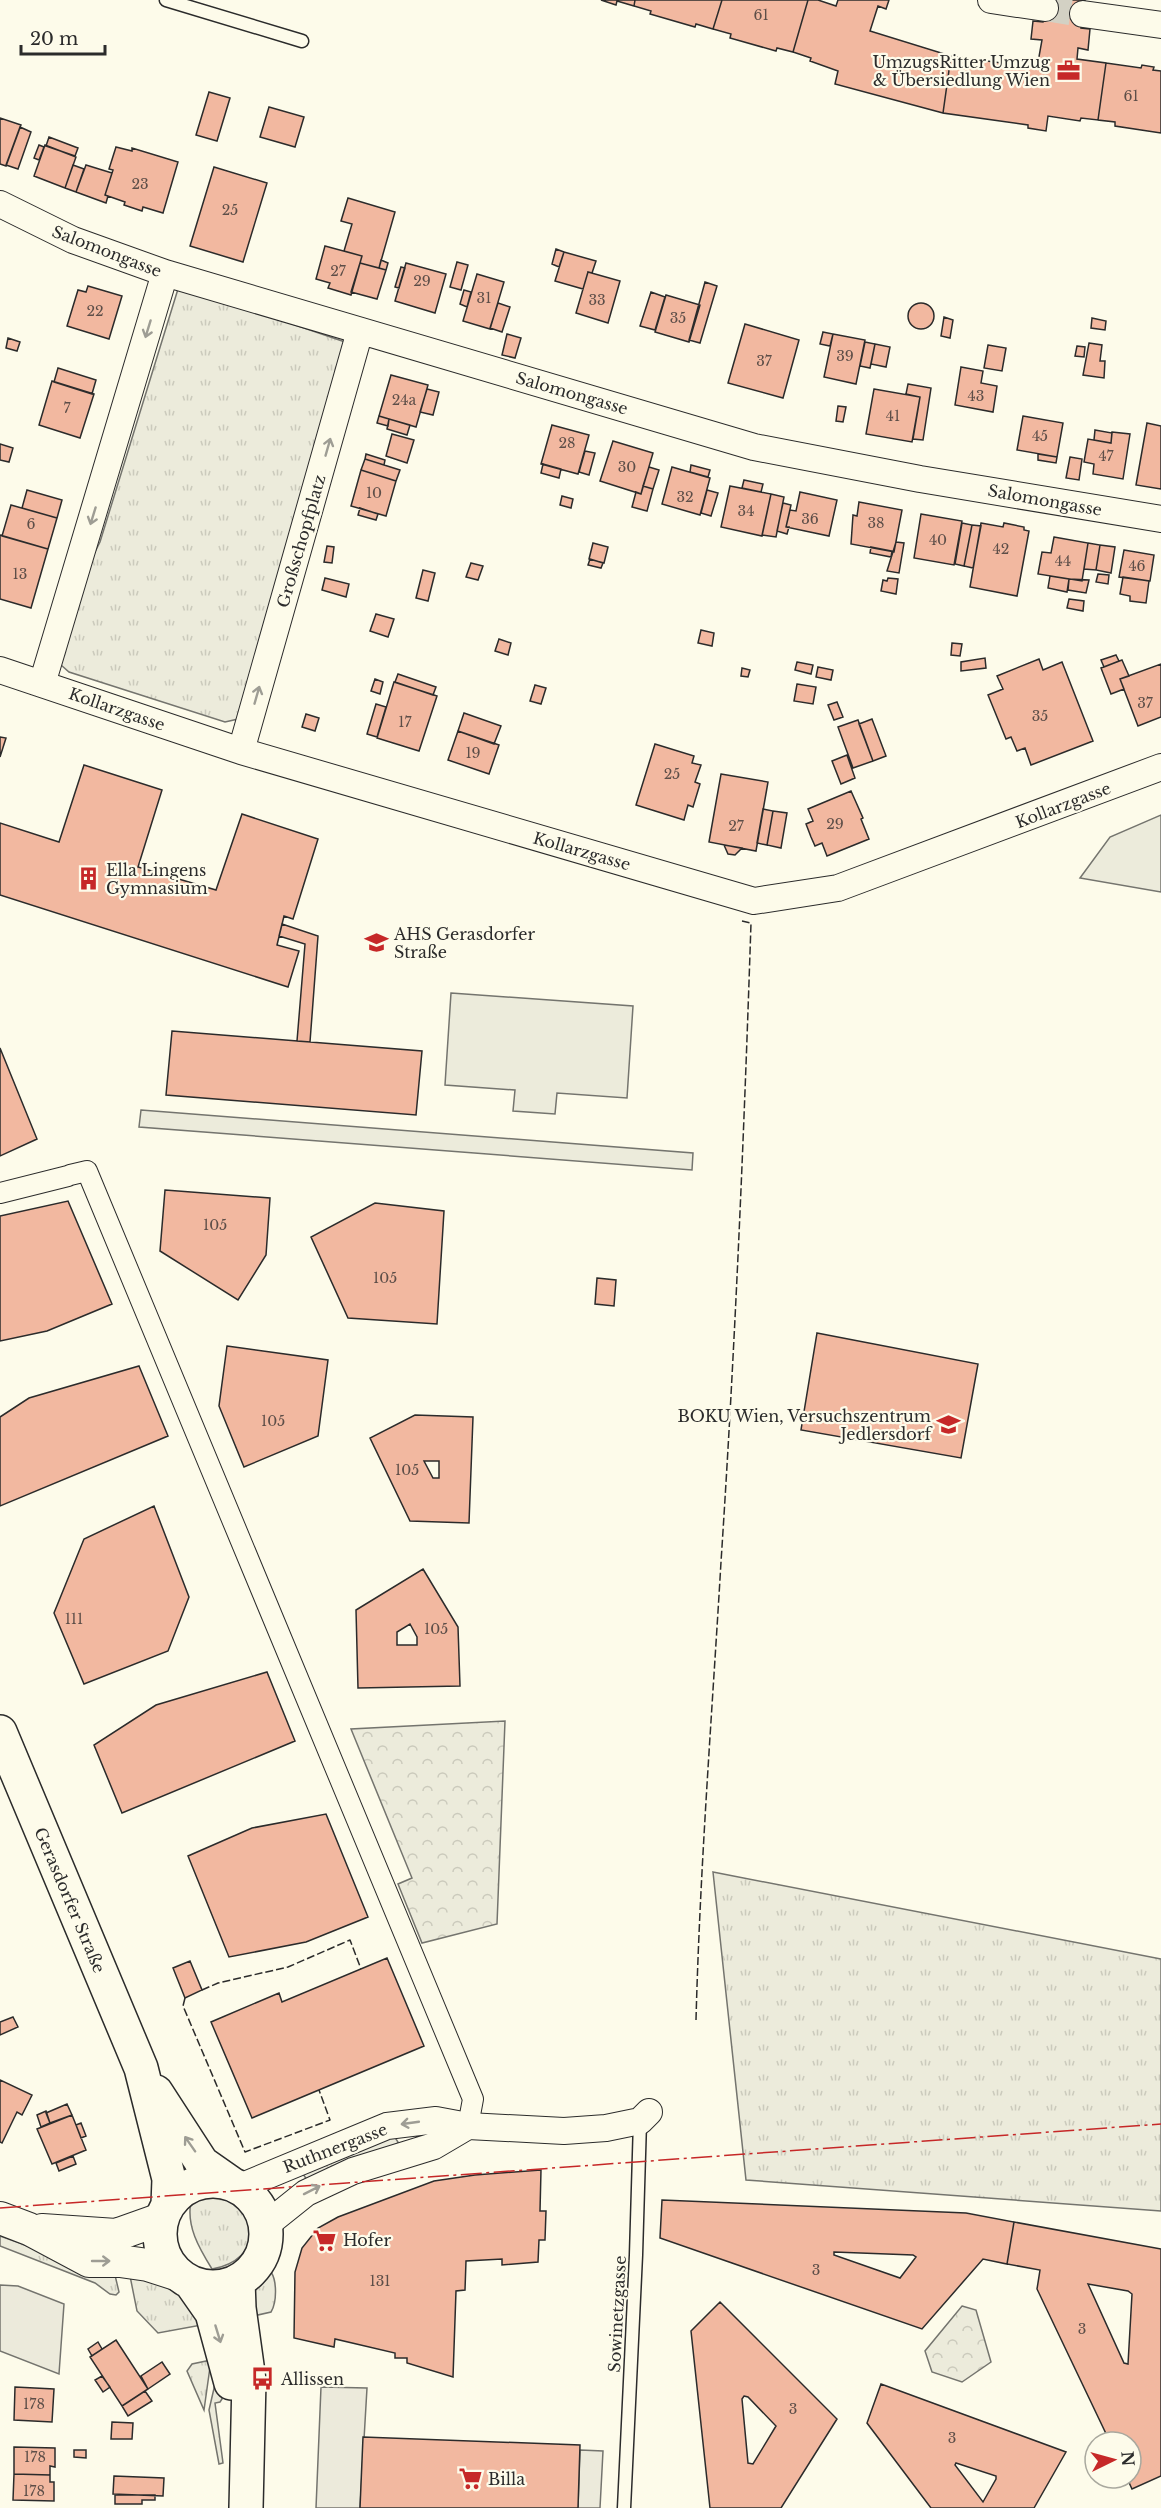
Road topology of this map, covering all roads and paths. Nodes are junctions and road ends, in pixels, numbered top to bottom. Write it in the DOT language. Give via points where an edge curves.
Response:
graph roads {
  1 [pos="166,0"];
  2 [pos="991,0"];
  3 [pos="1045,8"];
  4 [pos="1083,14"];
  5 [pos="1161,25"];
  6 [pos="302,41"];
  7 [pos="0,204"];
  8 [pos="165,273"];
  9 [pos="360,331"];
  10 [pos="1161,519"];
  11 [pos="0,670"];
  12 [pos="42,684"];
  13 [pos="241,751"];
  14 [pos="1161,767"];
  15 [pos="0,1193"];
  16 [pos="0,1732"];
  17 [pos="141,2068"];
  18 [pos="644,2117"];
  19 [pos="468,2126"];
  20 [pos="236,2185"];
  21 [pos="165,2212"];
  22 [pos="0,2218"];
  23 [pos="266,2225"];
  24 [pos="29,2229"];
  25 [pos="185,2279"];
  26 [pos="238,2281"];
  27 [pos="247,2451"];
  28 [pos="246,2508"];
  29 [pos="624,2508"];
  1 -- 6 [label="lane"];
  2 -- 3 [label="street"];
  4 -- 5 [label="street"];
  7 -- 8 [label="street, Salomongasse" via="73,240"];
  8 -- 9 [label="street, Salomongasse"];
  8 -- 12 [label="street, one-way"];
  9 -- 10 [label="street, Salomongasse" via="754,447"];
  13 -- 9 [label="street, Großschopfplatz, one-way"];
  11 -- 12 [label="street, Kollarzgasse"];
  12 -- 13 [label="street, Kollarzgasse"];
  13 -- 14 [label="street, Kollarzgasse" via="754,902 838,888"];
  15 -- 19 [label="street" via="87,1171 473,2099"];
  16 -- 17 [label="main road, Gerasdorfer Straße"];
  20 -- 17 [label="main road, Gerasdorfer Straße, one-way" via="202,2163"];
  17 -- 21 [label="main road, Gerasdorfer Straße" via="169,2179"];
  18 -- 19 [label="street, Ruthnergasse" via="606,2128 564,2131"];
  18 -- 29 [label="lane, Sowinetzgasse"];
  19 -- 20 [label="street, Ruthnergasse, one-way" via="436,2120 387,2126"];
  23 -- 19 [label="street, Ruthnergasse, one-way" via="306,2193 353,2171 434,2146"];
  20 -- 21 [label="main road" via="219,2181 195,2183 184,2189"];
  20 -- 23 [label="main road, Gerasdorfer Straße" via="252,2196"];
  21 -- 24 [label="street" via="116,2235"];
  21 -- 25 [label="main road, Gerasdorfer Straße" via="161,2247 170,2266"];
  22 -- 24 [label="street"];
  23 -- 26 [label="main road" via="263,2251 251,2271"];
  24 -- 25 [label="street, one-way" via="89,2261 148,2265"];
  25 -- 26 [label="main road" via="214,2288"];
  25 -- 27 [label="main road, Gerasdorfer Straße, one-way" via="212,2313"];
  26 -- 27 [label="main road, Gerasdorfer Straße" via="249,2380"];
  27 -- 28 [label="main road, Gerasdorfer Straße"];
}
